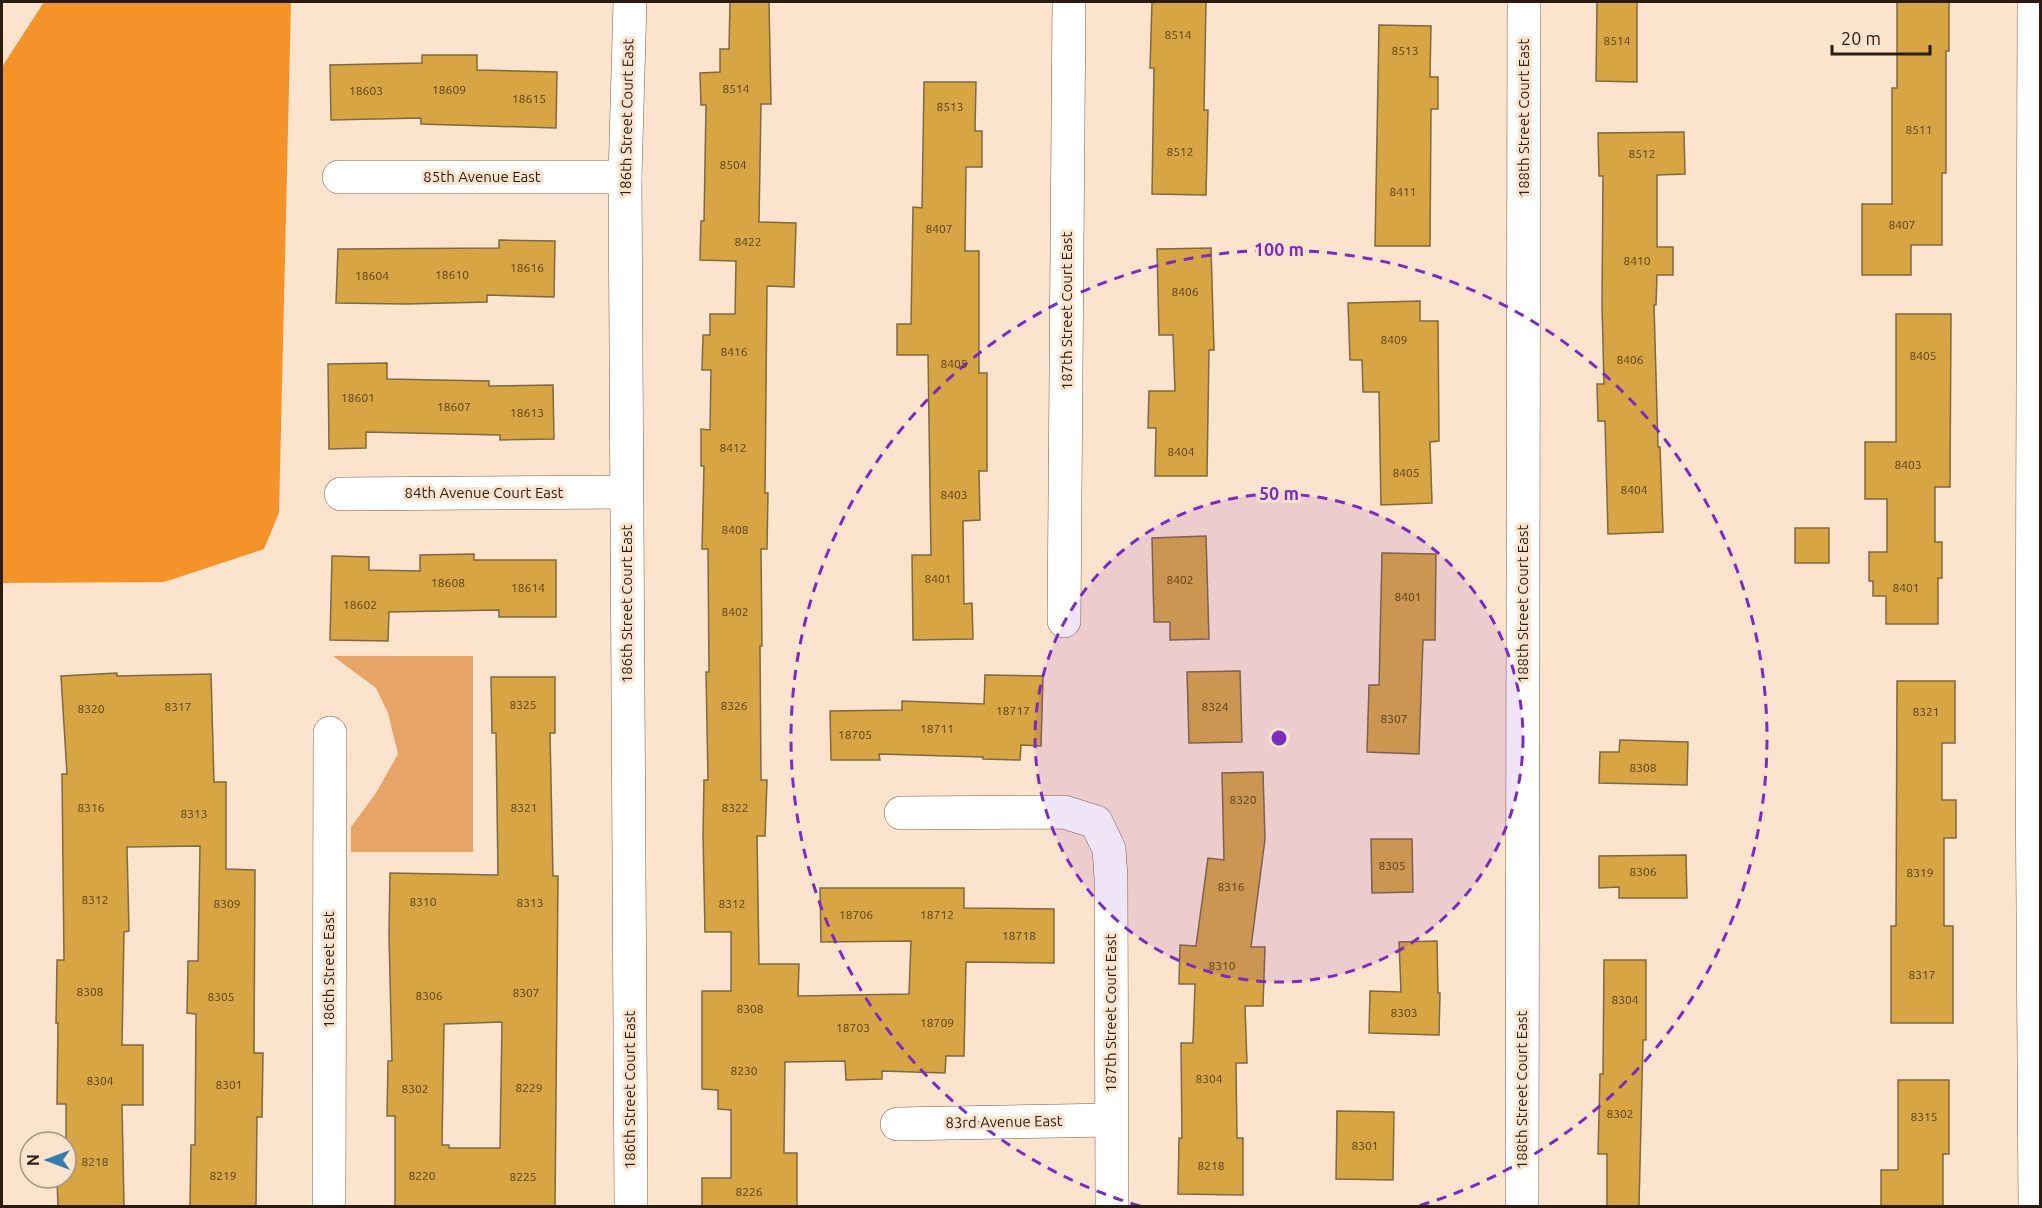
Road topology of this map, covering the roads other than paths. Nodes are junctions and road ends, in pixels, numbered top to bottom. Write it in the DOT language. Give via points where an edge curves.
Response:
graph roads {
  1 [pos="630,2"];
  2 [pos="1070,2"];
  3 [pos="1524,2"];
  4 [pos="2034,2"];
  5 [pos="339,177"];
  6 [pos="625,177"];
  7 [pos="626,492"];
  8 [pos="341,494"];
  9 [pos="1064,621"];
  10 [pos="330,733"];
  11 [pos="901,813"];
  12 [pos="1111,1120"];
  13 [pos="897,1124"];
  14 [pos="328,1206"];
  15 [pos="631,1206"];
  16 [pos="1112,1206"];
  17 [pos="1522,1206"];
  18 [pos="2035,1206"];
  1 -- 6 [label="street, 186th Street Court East"];
  2 -- 9 [label="street, 187th Street Court East"];
  3 -- 17 [label="street, 188th Street Court East"];
  4 -- 18 [label="street"];
  5 -- 6 [label="street, 85th Avenue East"];
  6 -- 7 [label="street, 186th Street Court East"];
  7 -- 8 [label="street, 84th Avenue Court East"];
  7 -- 15 [label="street, 186th Street Court East"];
  10 -- 14 [label="street, 186th Street East"];
  11 -- 12 [label="street, 187th Street Court East" via="1064,812 1096,822 1109,849 1111,877"];
  12 -- 13 [label="street, 83rd Avenue East"];
  12 -- 16 [label="street, 187th Street Court East"];
}
